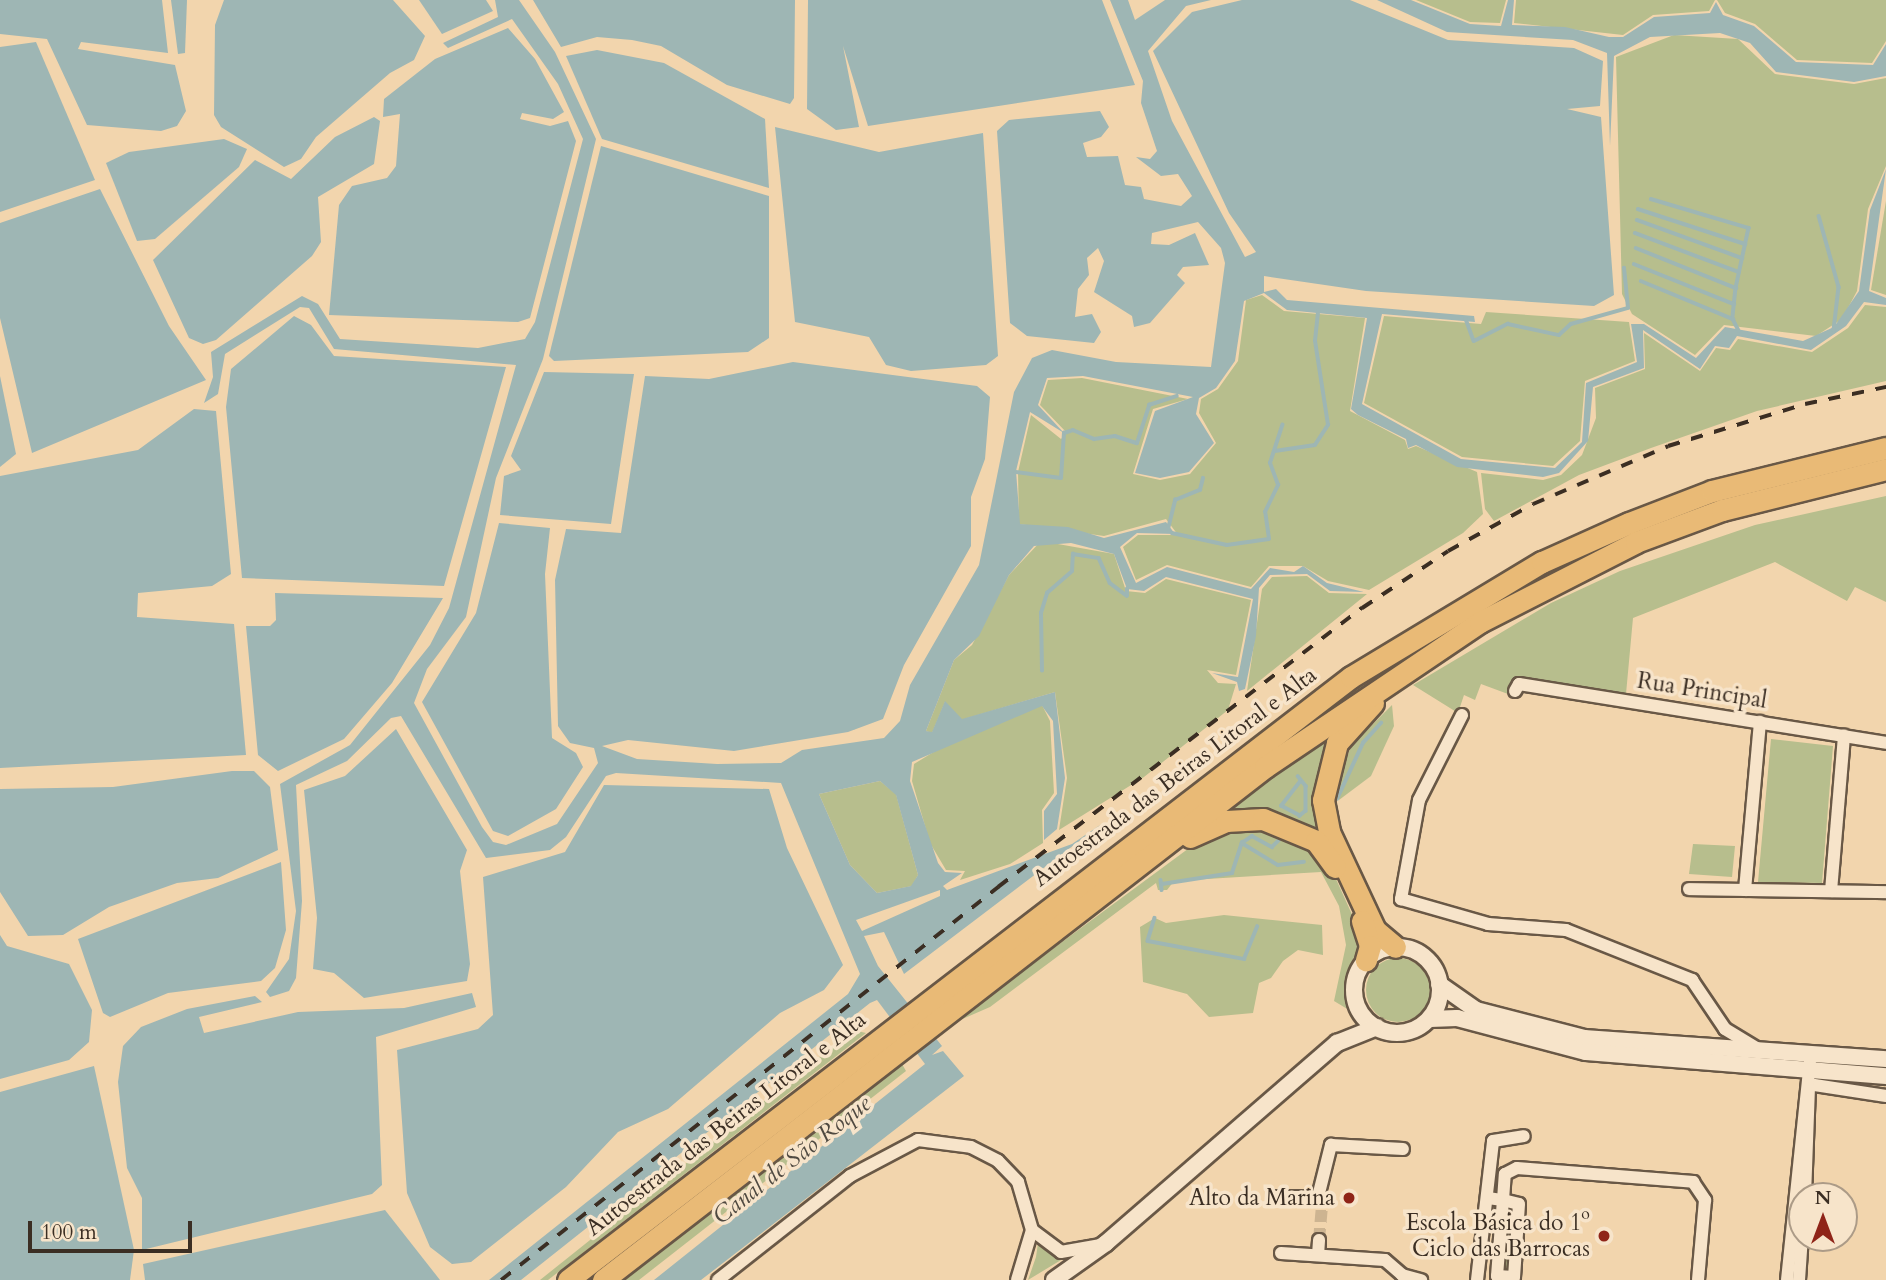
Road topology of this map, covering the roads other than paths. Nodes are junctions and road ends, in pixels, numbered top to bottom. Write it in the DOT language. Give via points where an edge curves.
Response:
graph roads {
  1 [pos="1886,448"];
  2 [pos="1886,469"];
  3 [pos="1407,668"];
  4 [pos="1515,691"];
  5 [pos="1462,715"];
  6 [pos="1760,722"];
  7 [pos="1844,736"];
  8 [pos="1886,743"];
  9 [pos="1147,859"];
  10 [pos="1689,889"];
  11 [pos="1745,890"];
  12 [pos="1831,891"];
  13 [pos="1886,892"];
  14 [pos="1395,947"];
  15 [pos="1366,960"];
  16 [pos="1439,984"];
  17 [pos="1358,1008"];
  18 [pos="1430,1019"];
  19 [pos="1377,1027"];
  20 [pos="1337,1043"];
  21 [pos="883,1048"];
  22 [pos="1760,1050"];
  23 [pos="1811,1053"];
  24 [pos="1886,1059"];
  25 [pos="1886,1076"];
  26 [pos="1809,1077"];
  27 [pos="1886,1096"];
  28 [pos="1524,1136"];
  29 [pos="1403,1149"];
  30 [pos="1805,1182"];
  31 [pos="1275,1197"];
  32 [pos="1488,1198"];
  33 [pos="1503,1200"];
  34 [pos="1032,1230"];
  35 [pos="1319,1240"];
  36 [pos="1106,1243"];
  37 [pos="1801,1252"];
  38 [pos="1281,1253"];
  39 [pos="1318,1255"];
  40 [pos="568,1280"];
  41 [pos="603,1280"];
  42 [pos="718,1280"];
  43 [pos="1017,1280"];
  44 [pos="1054,1280"];
  45 [pos="1421,1280"];
  46 [pos="1477,1280"];
  47 [pos="1698,1280"];
  48 [pos="1787,1280"];
  49 [pos="1799,1280"];
  1 -- 21 [label="highway, Autoestrada das Beiras Litoral e Alta" via="1712,491 1531,568 1351,677 1249,750 929,998"];
  2 -- 3 [label="highway, Autoestrada das Beiras Litoral e Alta" via="1721,510 1636,542 1552,582"];
  3 -- 9 [label="highway, Autoestrada das Beiras Litoral e Alta"];
  3 -- 14 [label="highway" via="1338,743 1323,800 1329,832 1375,930"];
  4 -- 6 [label="street, Rua Principal" via="1519,684"];
  5 -- 22 [label="street" via="1419,800 1401,899 1488,925 1566,930 1692,980 1725,1028"];
  6 -- 7 [label="street, Rua Principal"];
  6 -- 11 [label="street"];
  7 -- 8 [label="street, Rua Principal"];
  7 -- 12 [label="street"];
  9 -- 15 [label="highway" via="1226,821 1263,819 1299,831 1316,841 1341,876 1368,934"];
  9 -- 21 [label="highway, Autoestrada das Beiras Litoral e Alta" via="943,1016"];
  10 -- 11 [label="street"];
  11 -- 12 [label="street"];
  12 -- 13 [label="street"];
  14 -- 15 [label="street"];
  14 -- 16 [label="street" via="1425,957"];
  15 -- 17 [label="street" via="1356,979"];
  16 -- 18 [label="street"];
  16 -- 22 [label="street" via="1476,1010 1584,1038"];
  17 -- 19 [label="street"];
  17 -- 20 [label="street"];
  18 -- 19 [label="street" via="1400,1032"];
  18 -- 26 [label="street" via="1457,1018 1586,1052"];
  19 -- 20 [label="street"];
  20 -- 36 [label="street"];
  21 -- 40 [label="highway, Autoestrada das Beiras Litoral e Alta"];
  21 -- 41 [label="highway, Autoestrada das Beiras Litoral e Alta"];
  22 -- 23 [label="street"];
  23 -- 24 [label="street"];
  23 -- 26 [label="street"];
  25 -- 26 [label="street"];
  26 -- 27 [label="street"];
  26 -- 30 [label="street"];
  26 -- 48 [label="street"];
  28 -- 32 [label="street" via="1493,1141"];
  29 -- 31 [label="street" via="1331,1144 1320,1201"];
  32 -- 33 [label="street"];
  32 -- 46 [label="street"];
  33 -- 33 [label="street" via="1497,1276 1514,1277 1519,1204"];
  33 -- 47 [label="street" via="1505,1174 1517,1168 1693,1182 1705,1200"];
  34 -- 36 [label="street" via="1061,1252"];
  34 -- 42 [label="street" via="1018,1182 998,1161 971,1147 918,1140 850,1176"];
  34 -- 43 [label="street"];
  35 -- 39 [label="street"];
  36 -- 44 [label="street"];
  37 -- 49 [label="street"];
  38 -- 39 [label="street"];
  39 -- 45 [label="street" via="1385,1261 1402,1275"];
}
